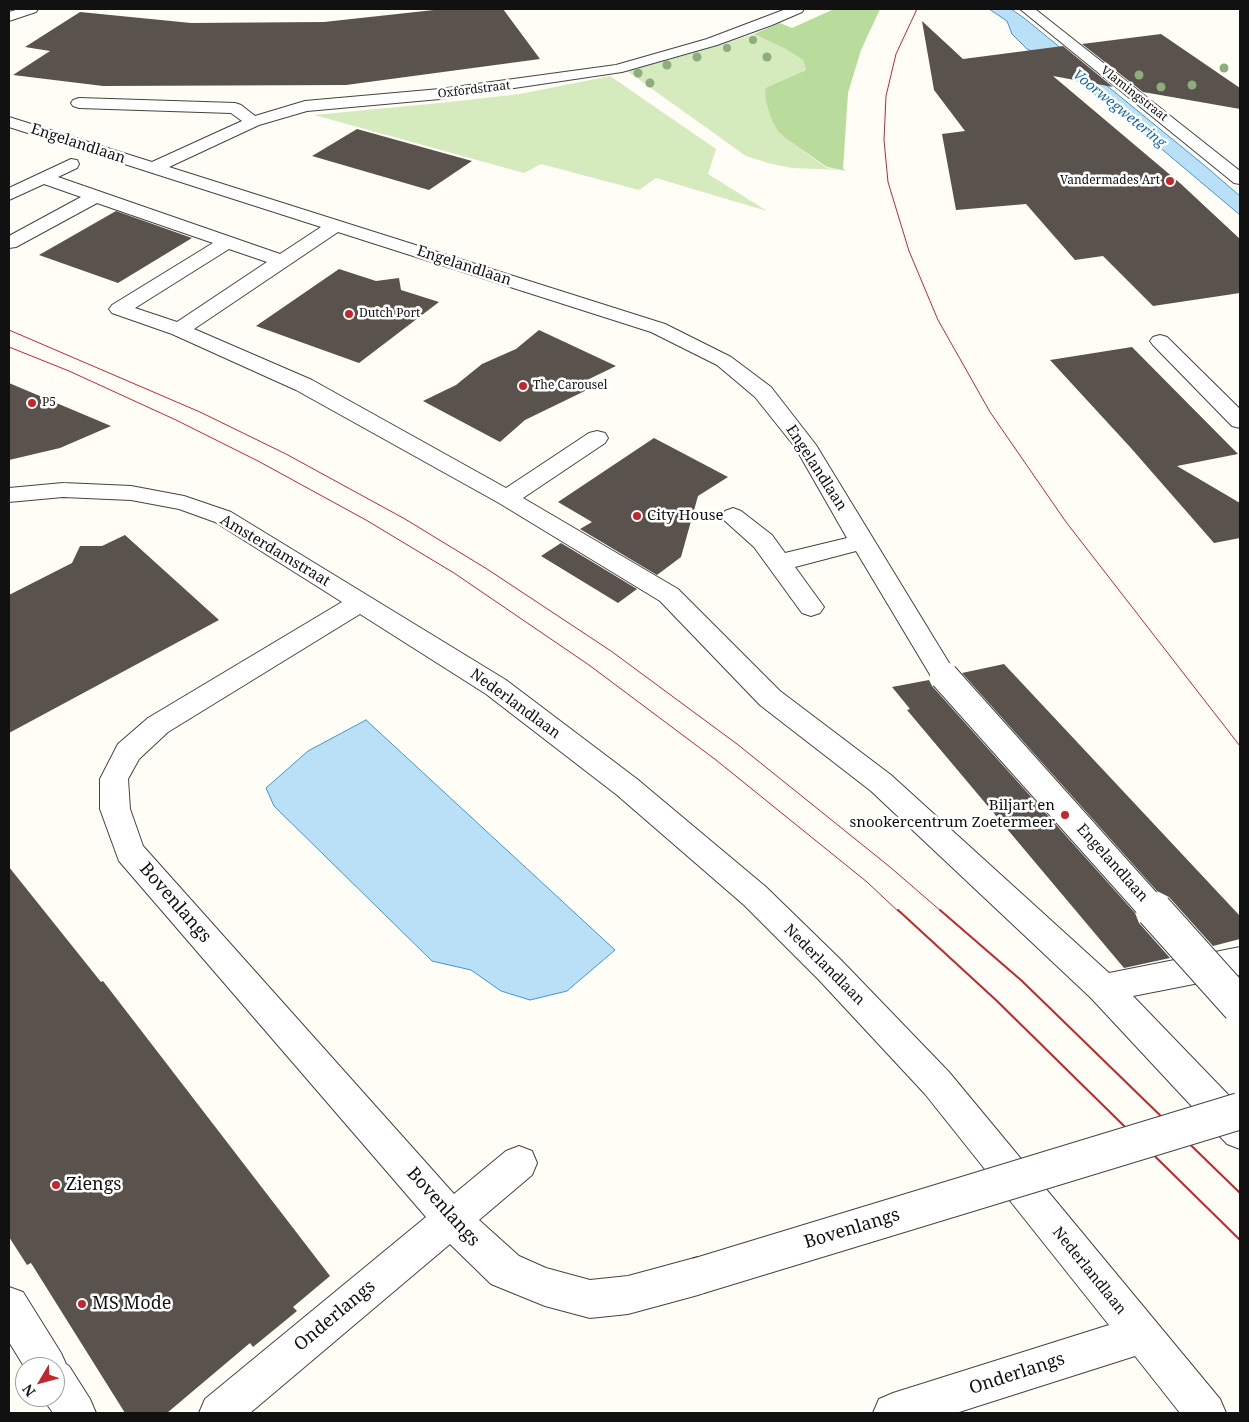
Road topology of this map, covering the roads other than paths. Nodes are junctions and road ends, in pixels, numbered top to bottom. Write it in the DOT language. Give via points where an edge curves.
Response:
graph roads {
  1 [pos="30,9"];
  2 [pos="797,9"];
  3 [pos="1027,9"];
  4 [pos="9,18"];
  5 [pos="79,103"];
  6 [pos="9,122"];
  7 [pos="253,122"];
  8 [pos="71,164"];
  9 [pos="153,168"];
  10 [pos="43,178"];
  11 [pos="1240,179"];
  12 [pos="9,195"];
  13 [pos="96,196"];
  14 [pos="336,225"];
  15 [pos="9,242"];
  16 [pos="228,242"];
  17 [pos="281,261"];
  18 [pos="179,330"];
  19 [pos="1160,341"];
  20 [pos="1240,421"];
  21 [pos="597,438"];
  22 [pos="9,495"];
  23 [pos="507,498"];
  24 [pos="733,516"];
  25 [pos="862,542"];
  26 [pos="779,563"];
  27 [pos="360,603"];
  28 [pos="811,607"];
  29 [pos="1240,961"];
  30 [pos="1103,988"];
  31 [pos="1240,1006"];
  32 [pos="1240,1111"];
  33 [pos="1240,1132"];
  34 [pos="519,1163"];
  35 [pos="452,1219"];
  36 [pos="9,1306"];
  37 [pos="1140,1335"];
  38 [pos="41,1357"];
  39 [pos="65,1396"];
  40 [pos="76,1413"];
  41 [pos="219,1413"];
  42 [pos="893,1413"];
  43 [pos="1206,1413"];
  1 -- 4 [label="street"];
  2 -- 7 [label="street, Oxfordstraat" via="712,42 617,69 440,94 305,106"];
  3 -- 11 [label="street, Vlamingstraat"];
  5 -- 7 [label="street" via="235,108"];
  6 -- 9 [label="street, Engelandlaan"];
  7 -- 9 [label="street, Oxfordstraat"];
  8 -- 10 [label="street"];
  9 -- 14 [label="street, Engelandlaan"];
  10 -- 12 [label="street"];
  10 -- 13 [label="street"];
  13 -- 15 [label="street"];
  13 -- 16 [label="street"];
  14 -- 17 [label="street"];
  14 -- 25 [label="street, Engelandlaan" via="658,328 724,361 762,392 805,445"];
  16 -- 17 [label="street"];
  16 -- 18 [label="street" via="119,309"];
  17 -- 18 [label="street"];
  18 -- 23 [label="street" via="304,384"];
  19 -- 20 [label="street"];
  21 -- 23 [label="street"];
  22 -- 27 [label="street, Amsterdamstraat" via="63,490 131,493 184,503 223,517"];
  23 -- 30 [label="street" via="669,595 770,698 881,783"];
  24 -- 26 [label="street" via="763,541"];
  25 -- 26 [label="street"];
  25 -- 31 [label="street, Engelandlaan, bridge" via="944,676"];
  26 -- 28 [label="street"];
  27 -- 35 [label="street, Bovenlangs" via="158,725 128,752 117,772 114,779 115,809 130,852"];
  27 -- 37 [label="street, Nederlandlaan" via="496,687 627,787 755,896 937,1083"];
  29 -- 30 [label="street"];
  30 -- 33 [label="street"];
  32 -- 35 [label="street, Bovenlangs, bridge" via="628,1295 590,1299 545,1287 506,1270"];
  34 -- 35 [label="street, Onderlangs"];
  35 -- 41 [label="street, Onderlangs"];
  36 -- 38 [label="street"];
  37 -- 42 [label="street, Onderlangs"];
  37 -- 43 [label="street, Nederlandlaan"];
  39 -- 40 [label="street"];
}
